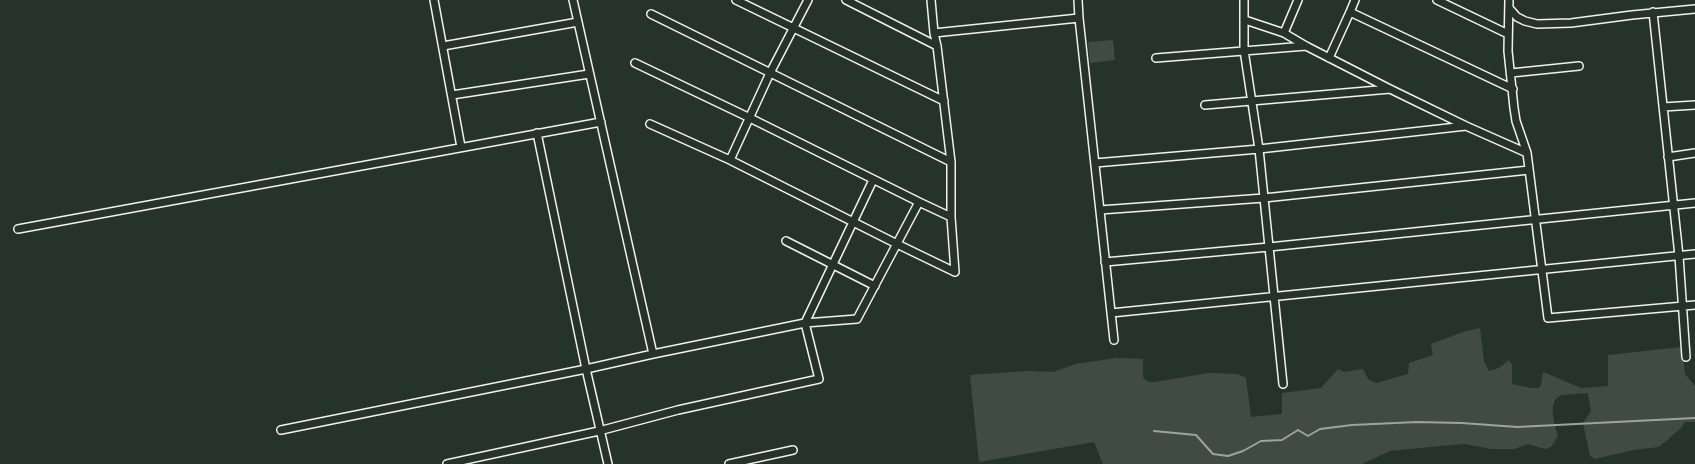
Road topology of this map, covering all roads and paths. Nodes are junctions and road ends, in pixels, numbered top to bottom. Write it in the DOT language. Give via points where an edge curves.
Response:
graph roads {
  1 [pos="434,0"];
  2 [pos="573,0"];
  3 [pos="736,0"];
  4 [pos="808,0"];
  5 [pos="846,0"];
  6 [pos="932,0"];
  7 [pos="1078,0"];
  8 [pos="1244,0"];
  9 [pos="1298,0"];
  10 [pos="1355,0"];
  11 [pos="1437,0"];
  12 [pos="1509,0"];
  13 [pos="1510,9"];
  14 [pos="1695,9"];
  15 [pos="1350,12"];
  16 [pos="1653,12"];
  17 [pos="651,14"];
  18 [pos="1080,18"];
  19 [pos="1245,20"];
  20 [pos="578,22"];
  21 [pos="794,29"];
  22 [pos="934,33"];
  23 [pos="1284,33"];
  24 [pos="1508,34"];
  25 [pos="443,46"];
  26 [pos="937,46"];
  27 [pos="1306,46"];
  28 [pos="1244,50"];
  29 [pos="1156,58"];
  30 [pos="1329,58"];
  31 [pos="635,63"];
  32 [pos="1579,66"];
  33 [pos="770,73"];
  34 [pos="1511,73"];
  35 [pos="589,74"];
  36 [pos="1390,88"];
  37 [pos="1513,89"];
  38 [pos="452,95"];
  39 [pos="944,101"];
  40 [pos="1251,102"];
  41 [pos="1205,105"];
  42 [pos="1695,105"];
  43 [pos="1663,107"];
  44 [pos="750,118"];
  45 [pos="601,122"];
  46 [pos="650,124"];
  47 [pos="1466,126"];
  48 [pos="537,133"];
  49 [pos="461,147"];
  50 [pos="1260,149"];
  51 [pos="1527,153"];
  52 [pos="1695,153"];
  53 [pos="1668,157"];
  54 [pos="730,160"];
  55 [pos="951,162"];
  56 [pos="1095,163"];
  57 [pos="1529,170"];
  58 [pos="873,180"];
  59 [pos="1264,198"];
  60 [pos="919,202"];
  61 [pos="1695,203"];
  62 [pos="1672,205"];
  63 [pos="1100,210"];
  64 [pos="951,217"];
  65 [pos="1535,219"];
  66 [pos="852,222"];
  67 [pos="18,229"];
  68 [pos="786,241"];
  69 [pos="897,244"];
  70 [pos="1269,247"];
  71 [pos="1695,254"];
  72 [pos="1678,256"];
  73 [pos="1105,262"];
  74 [pos="832,264"];
  75 [pos="1542,268"];
  76 [pos="875,286"];
  77 [pos="1274,296"];
  78 [pos="1695,305"];
  79 [pos="1682,306"];
  80 [pos="1111,313"];
  81 [pos="805,323"];
  82 [pos="1114,340"];
  83 [pos="653,354"];
  84 [pos="1686,357"];
  85 [pos="586,369"];
  86 [pos="1283,384"];
  87 [pos="281,430"];
  88 [pos="599,430"];
  89 [pos="793,450"];
  90 [pos="447,464"];
  91 [pos="608,464"];
  92 [pos="729,464"];
  1 -- 25 [label="street"];
  2 -- 20 [label="street"];
  3 -- 21 [label="street"];
  4 -- 21 [label="street"];
  5 -- 26 [label="street"];
  6 -- 22 [label="street"];
  7 -- 18 [label="street"];
  8 -- 19 [label="street"];
  9 -- 23 [label="street"];
  10 -- 15 [label="street"];
  11 -- 24 [label="street"];
  12 -- 13 [label="street"];
  13 -- 16 [label="street" via="1525,21 1537,24 1571,23"];
  13 -- 24 [label="street"];
  14 -- 16 [label="street"];
  15 -- 30 [label="street"];
  15 -- 37 [label="street"];
  16 -- 43 [label="street"];
  17 -- 33 [label="street"];
  18 -- 22 [label="street"];
  18 -- 56 [label="street"];
  19 -- 23 [label="street"];
  19 -- 28 [label="street"];
  20 -- 25 [label="street"];
  20 -- 35 [label="street"];
  21 -- 33 [label="street"];
  21 -- 39 [label="street"];
  22 -- 26 [label="street"];
  23 -- 27 [label="street"];
  24 -- 34 [label="street"];
  25 -- 38 [label="street"];
  26 -- 39 [label="street"];
  27 -- 28 [label="street"];
  27 -- 30 [label="street"];
  28 -- 29 [label="street"];
  28 -- 40 [label="street"];
  30 -- 36 [label="street"];
  31 -- 44 [label="street"];
  32 -- 34 [label="street"];
  33 -- 44 [label="street"];
  33 -- 55 [label="street"];
  34 -- 37 [label="street"];
  35 -- 38 [label="street"];
  35 -- 45 [label="street"];
  36 -- 40 [label="street"];
  36 -- 47 [label="street"];
  37 -- 51 [label="street" via="1516,121"];
  38 -- 49 [label="street"];
  39 -- 55 [label="street"];
  40 -- 41 [label="street"];
  40 -- 50 [label="street"];
  42 -- 43 [label="street"];
  43 -- 53 [label="street"];
  44 -- 54 [label="street"];
  44 -- 58 [label="street"];
  45 -- 48 [label="street"];
  45 -- 83 [label="street"];
  46 -- 54 [label="street"];
  47 -- 50 [label="street"];
  47 -- 51 [label="street"];
  48 -- 49 [label="street"];
  48 -- 85 [label="street"];
  49 -- 67 [label="street"];
  50 -- 56 [label="street"];
  50 -- 59 [label="street"];
  51 -- 57 [label="street"];
  52 -- 53 [label="street"];
  53 -- 62 [label="street"];
  54 -- 66 [label="street"];
  55 -- 64 [label="street"];
  56 -- 63 [label="street"];
  57 -- 59 [label="street"];
  57 -- 65 [label="street"];
  58 -- 60 [label="street"];
  58 -- 66 [label="street"];
  59 -- 63 [label="street"];
  59 -- 70 [label="street"];
  60 -- 64 [label="street"];
  60 -- 69 [label="street"];
  61 -- 62 [label="street"];
  62 -- 65 [label="street"];
  62 -- 72 [label="street"];
  63 -- 73 [label="street"];
  64 -- 69 [label="street" via="955,272"];
  65 -- 70 [label="street"];
  65 -- 75 [label="street"];
  66 -- 69 [label="street"];
  66 -- 74 [label="street"];
  68 -- 74 [label="street"];
  69 -- 76 [label="street"];
  70 -- 73 [label="street"];
  70 -- 77 [label="street"];
  71 -- 72 [label="street"];
  72 -- 75 [label="street"];
  72 -- 79 [label="street"];
  73 -- 80 [label="street"];
  74 -- 76 [label="street"];
  74 -- 81 [label="street"];
  75 -- 77 [label="street"];
  75 -- 79 [label="street" via="1548,318"];
  76 -- 81 [label="street" via="857,319"];
  77 -- 80 [label="street"];
  77 -- 86 [label="street"];
  78 -- 79 [label="street"];
  79 -- 84 [label="street"];
  80 -- 82 [label="street"];
  81 -- 83 [label="street"];
  81 -- 88 [label="street" via="819,379"];
  83 -- 85 [label="street"];
  85 -- 87 [label="street"];
  85 -- 88 [label="street"];
  88 -- 90 [label="street"];
  88 -- 91 [label="street"];
  89 -- 92 [label="street"];
}
